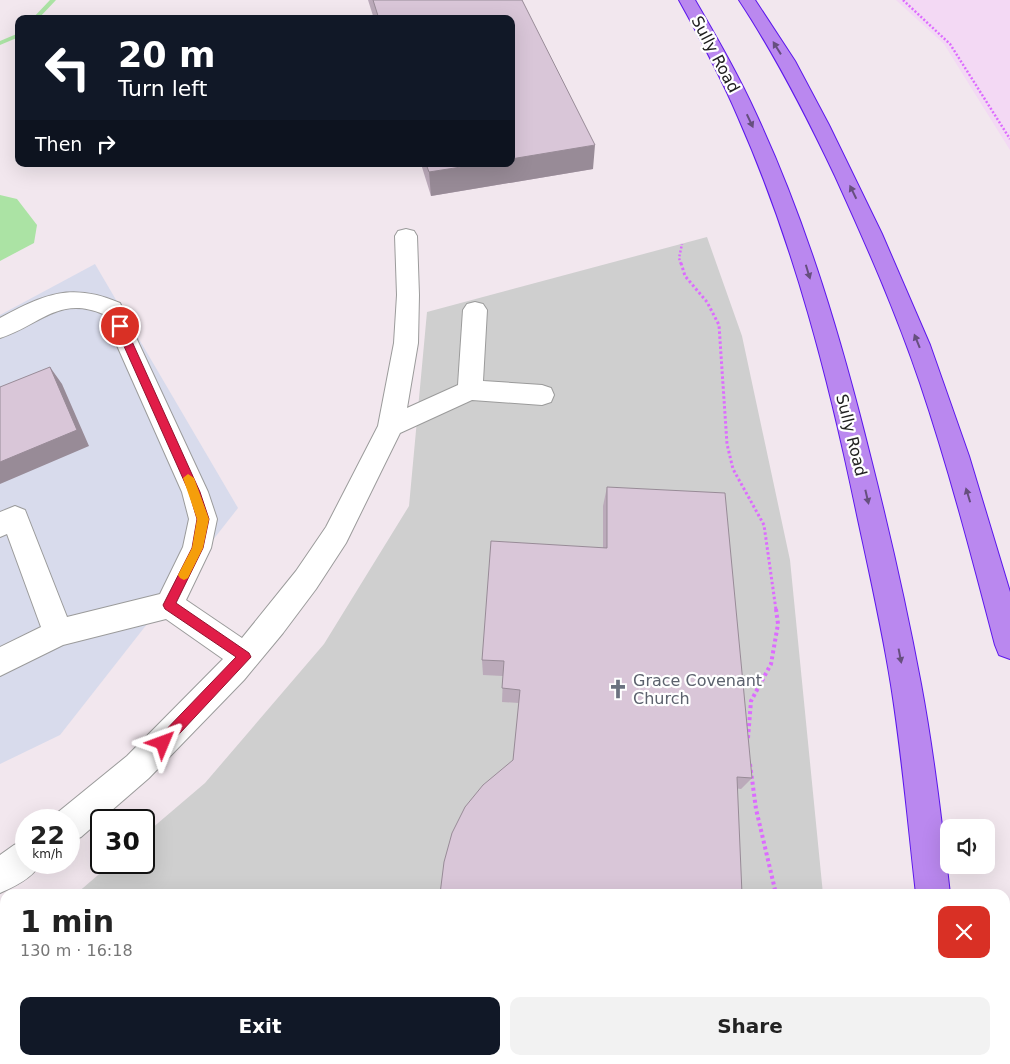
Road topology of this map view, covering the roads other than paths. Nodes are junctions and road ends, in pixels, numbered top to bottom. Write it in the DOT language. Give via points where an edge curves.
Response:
graph roads {
  1 [pos="687,0"];
  2 [pos="746,0"];
  3 [pos="406,236"];
  4 [pos="475,310"];
  5 [pos="0,328"];
  6 [pos="470,390"];
  7 [pos="542,395"];
  8 [pos="391,426"];
  9 [pos="0,525"];
  10 [pos="983,542"];
  11 [pos="169,605"];
  12 [pos="1010,623"];
  13 [pos="58,633"];
  14 [pos="1010,645"];
  15 [pos="245,657"];
  16 [pos="0,662"];
  17 [pos="906,686"];
  18 [pos="80,815"];
  19 [pos="15,865"];
  20 [pos="0,876"];
  21 [pos="919,889"];
  22 [pos="932,889"];
  1 -- 17 [label="highway, Sully Road, one-way" via="737,92 800,245 857,454"];
  10 -- 2 [label="highway, one-way" via="918,344 866,220 813,110"];
  3 -- 8 [label="street" via="406,343"];
  4 -- 6 [label="street"];
  5 -- 11 [label="street" via="32,310 69,299 85,299 112,309 195,492 203,519 198,548"];
  6 -- 7 [label="street"];
  6 -- 8 [label="street"];
  8 -- 15 [label="street" via="336,535 300,588"];
  9 -- 13 [label="street" via="15,518"];
  10 -- 12 [label="highway"];
  10 -- 14 [label="highway"];
  11 -- 13 [label="street"];
  11 -- 15 [label="street"];
  13 -- 16 [label="street"];
  15 -- 18 [label="street" via="138,767"];
  17 -- 21 [label="highway"];
  17 -- 22 [label="highway, Sully Road"];
  19 -- 20 [label="street"];
}
